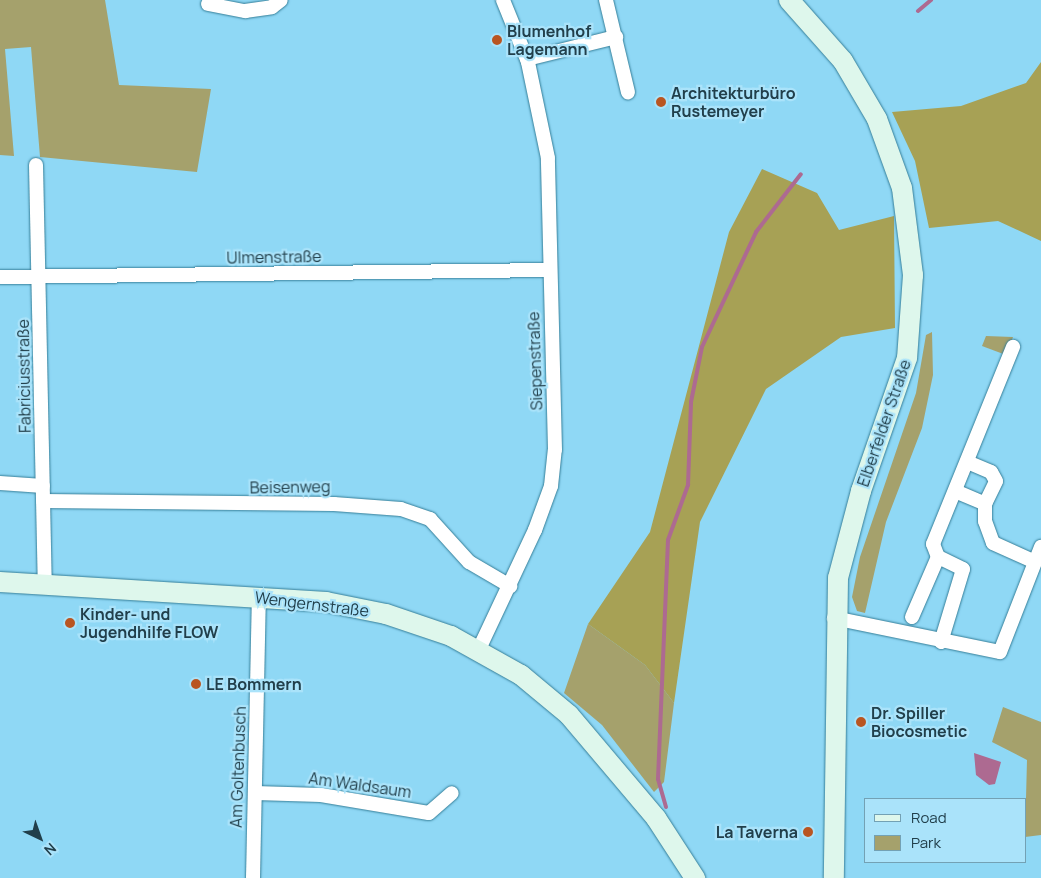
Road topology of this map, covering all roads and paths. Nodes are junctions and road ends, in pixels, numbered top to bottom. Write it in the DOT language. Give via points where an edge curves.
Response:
graph roads {
  1 [pos="281,0"];
  2 [pos="503,0"];
  3 [pos="606,0"];
  4 [pos="789,0"];
  5 [pos="208,4"];
  6 [pos="616,38"];
  7 [pos="527,59"];
  8 [pos="628,92"];
  9 [pos="36,165"];
  10 [pos="549,270"];
  11 [pos="0,277"];
  12 [pos="40,278"];
  13 [pos="1013,347"];
  14 [pos="967,462"];
  15 [pos="0,483"];
  16 [pos="43,486"];
  17 [pos="955,491"];
  18 [pos="43,501"];
  19 [pos="985,504"];
  20 [pos="1041,546"];
  21 [pos="938,557"];
  22 [pos="1035,562"];
  23 [pos="0,582"];
  24 [pos="45,586"];
  25 [pos="510,586"];
  26 [pos="259,597"];
  27 [pos="912,617"];
  28 [pos="834,618"];
  29 [pos="941,642"];
  30 [pos="479,649"];
  31 [pos="255,793"];
  32 [pos="452,793"];
  33 [pos="253,878"];
  34 [pos="695,878"];
  35 [pos="834,878"];
  1 -- 5 [label="street" via="272,7 245,11"];
  2 -- 7 [label="street, Siepenstraße"];
  3 -- 6 [label="street"];
  4 -- 28 [label="main road, Elberfelder Straße" via="832,46 877,119 897,170 911,242 913,316 907,358 844,546"];
  6 -- 7 [label="street"];
  6 -- 8 [label="street"];
  7 -- 10 [label="street, Siepenstraße" via="548,158"];
  9 -- 12 [label="street, Fabriciusstraße"];
  10 -- 12 [label="street, Ulmenstraße"];
  10 -- 25 [label="street, Siepenstraße" via="555,463 542,514"];
  11 -- 12 [label="street, Ulmenstraße"];
  12 -- 16 [label="street, Fabriciusstraße"];
  13 -- 14 [label="street"];
  14 -- 17 [label="street"];
  14 -- 19 [label="street" via="994,476"];
  15 -- 16 [label="street"];
  16 -- 18 [label="street, Fabriciusstraße"];
  17 -- 19 [label="street"];
  17 -- 21 [label="street" via="933,544"];
  18 -- 24 [label="street, Fabriciusstraße"];
  18 -- 25 [label="street, Beisenweg" via="334,504 401,509 430,519 470,562"];
  19 -- 22 [label="street" via="985,521 993,543"];
  20 -- 22 [label="street"];
  21 -- 27 [label="street"];
  21 -- 29 [label="street" via="958,564 964,578"];
  22 -- 29 [label="street" via="1000,652"];
  23 -- 24 [label="main road, Wengernstraße"];
  24 -- 26 [label="main road, Wengernstraße"];
  25 -- 30 [label="street, Siepenstraße"];
  26 -- 30 [label="main road, Wengernstraße" via="326,602 386,614"];
  26 -- 31 [label="street, Am Goltenbusch"];
  28 -- 29 [label="street"];
  28 -- 35 [label="main road, Elberfelder Straße"];
  30 -- 34 [label="main road, Wengernstraße" via="532,683 592,738 656,818"];
  31 -- 32 [label="street, Am Waldsaum" via="321,796 429,813"];
  31 -- 33 [label="street, Am Goltenbusch"];
}
